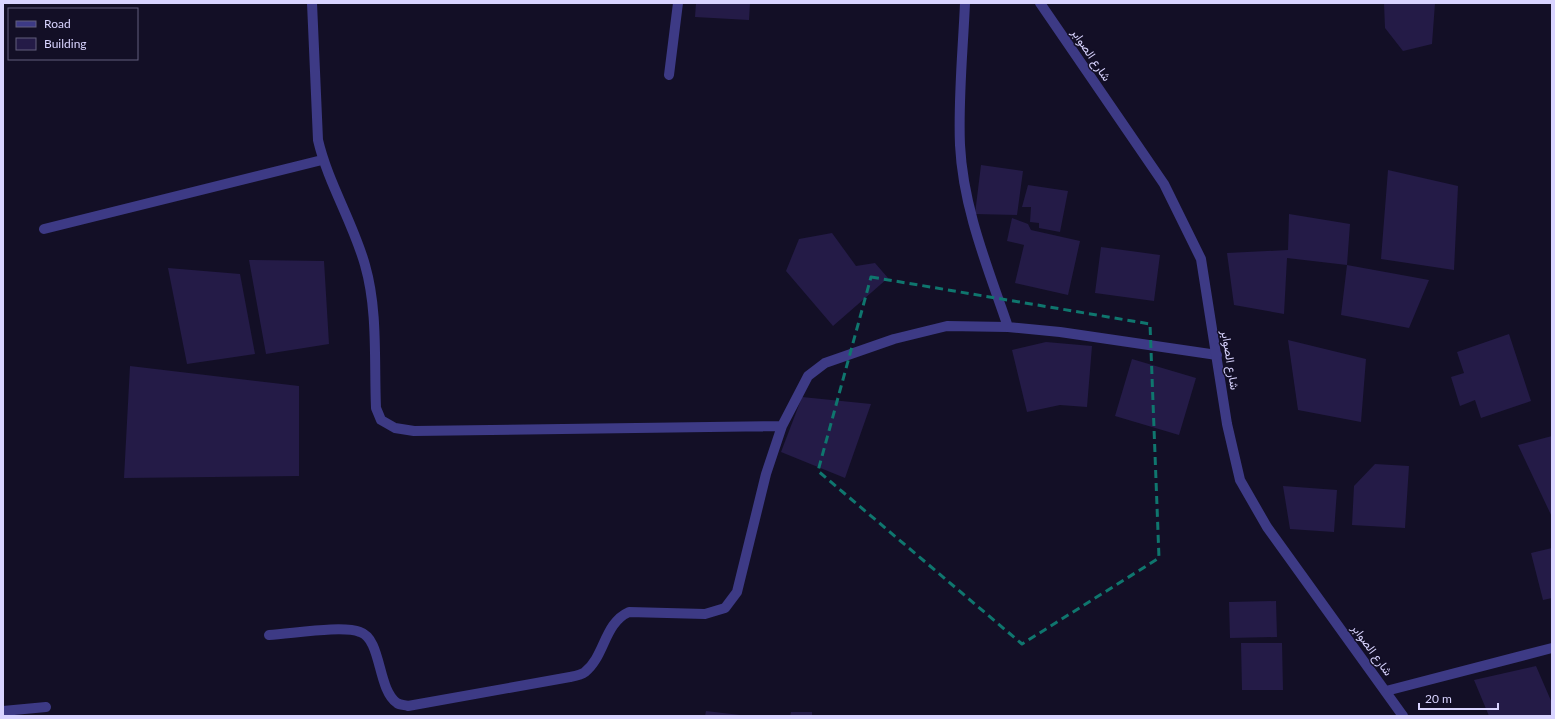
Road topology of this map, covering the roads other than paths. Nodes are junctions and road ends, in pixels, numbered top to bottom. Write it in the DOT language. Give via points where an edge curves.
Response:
graph roads {
  1 [pos="312,3"];
  2 [pos="678,3"];
  3 [pos="965,3"];
  4 [pos="1040,3"];
  5 [pos="669,75"];
  6 [pos="322,160"];
  7 [pos="44,229"];
  8 [pos="1008,326"];
  9 [pos="1217,355"];
  10 [pos="782,426"];
  11 [pos="269,636"];
  12 [pos="1552,648"];
  13 [pos="1386,691"];
  14 [pos="46,707"];
  15 [pos="3,711"];
  16 [pos="1403,716"];
  1 -- 6 [label="street" via="318,140"];
  2 -- 5 [label="street"];
  3 -- 8 [label="street" via="960,146 969,205 980,246"];
  4 -- 9 [label="street, شارع الصوابر" via="1164,184 1201,259"];
  6 -- 7 [label="street"];
  6 -- 10 [label="street" via="354,232 365,266 372,302 376,408 381,420 395,428 414,430"];
  8 -- 9 [label="street"];
  8 -- 10 [label="street" via="947,326 894,338 825,363 808,376"];
  9 -- 13 [label="street, شارع الصوابر" via="1227,424 1240,480 1267,527"];
  10 -- 11 [label="street" via="766,474 737,592 725,608 705,614 629,612 619,616 584,673 408,706 398,704 390,696 370,639 362,632 348,629"];
  12 -- 13 [label="street"];
  13 -- 16 [label="street, شارع الصوابر"];
  14 -- 15 [label="street"];
}
